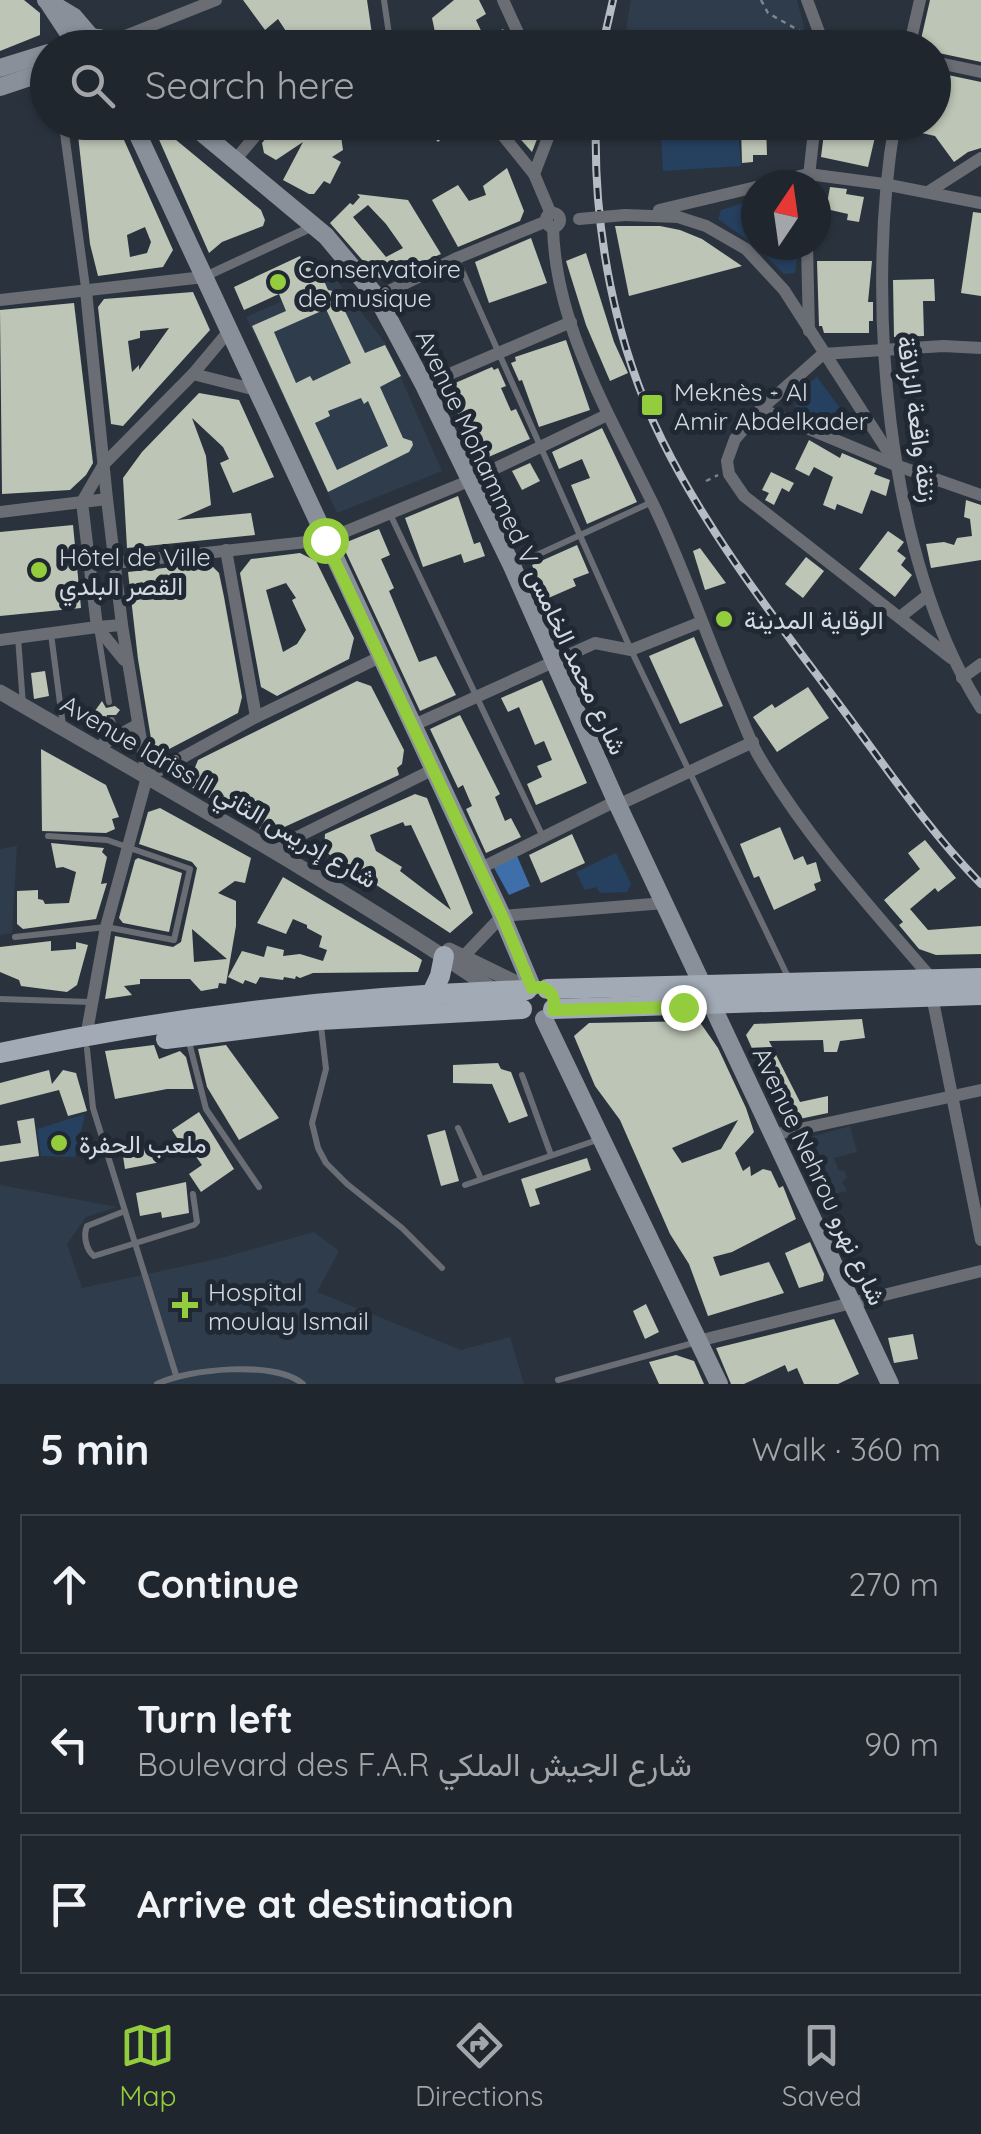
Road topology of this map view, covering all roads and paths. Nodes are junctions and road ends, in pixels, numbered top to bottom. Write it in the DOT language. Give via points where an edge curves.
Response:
graph roads {
  1 [pos="216,0"];
  2 [pos="384,0"];
  3 [pos="503,0"];
  4 [pos="760,0"];
  5 [pos="807,0"];
  6 [pos="920,0"];
  7 [pos="47,1"];
  8 [pos="818,26"];
  9 [pos="80,30"];
  10 [pos="127,30"];
  11 [pos="388,30"];
  12 [pos="517,30"];
  13 [pos="798,30"];
  14 [pos="812,30"];
  15 [pos="820,30"];
  16 [pos="912,30"];
  17 [pos="30,59"];
  18 [pos="951,66"];
  19 [pos="0,68"];
  20 [pos="981,72"];
  21 [pos="30,78"];
  22 [pos="0,87"];
  23 [pos="65,140"];
  24 [pos="140,140"];
  25 [pos="211,140"];
  26 [pos="251,140"];
  27 [pos="507,140"];
  28 [pos="548,140"];
  29 [pos="813,140"];
  30 [pos="892,140"];
  31 [pos="981,158"];
  32 [pos="235,160"];
  33 [pos="809,170"];
  34 [pos="534,174"];
  35 [pos="831,181"];
  36 [pos="884,184"];
  37 [pos="741,191"];
  38 [pos="928,192"];
  39 [pos="708,199"];
  40 [pos="981,203"];
  41 [pos="642,214"];
  42 [pos="553,221"];
  43 [pos="314,226"];
  44 [pos="706,226"];
  45 [pos="456,258"];
  46 [pos="807,260"];
  47 [pos="204,276"];
  48 [pos="807,284"];
  49 [pos="86,290"];
  50 [pos="784,290"];
  51 [pos="377,297"];
  52 [pos="0,300"];
  53 [pos="571,322"];
  54 [pos="229,331"];
  55 [pos="809,334"];
  56 [pos="981,348"];
  57 [pos="884,349"];
  58 [pos="498,351"];
  59 [pos="824,354"];
  60 [pos="193,374"];
  61 [pos="424,385"];
  62 [pos="256,390"];
  63 [pos="761,409"];
  64 [pos="607,415"];
  65 [pos="892,418"];
  66 [pos="870,425"];
  67 [pos="540,446"];
  68 [pos="104,464"];
  69 [pos="898,466"];
  70 [pos="471,480"];
  71 [pos="981,495"];
  72 [pos="106,500"];
  73 [pos="82,502"];
  74 [pos="652,502"];
  75 [pos="0,512"];
  76 [pos="390,514"];
  77 [pos="580,534"];
  78 [pos="325,540"];
  79 [pos="226,550"];
  80 [pos="114,563"];
  81 [pos="512,566"];
  82 [pos="928,594"];
  83 [pos="900,617"];
  84 [pos="701,622"];
  85 [pos="122,624"];
  86 [pos="97,627"];
  87 [pos="51,633"];
  88 [pos="18,638"];
  89 [pos="0,640"];
  90 [pos="631,650"];
  91 [pos="380,658"];
  92 [pos="951,658"];
  93 [pos="554,661"];
  94 [pos="126,662"];
  95 [pos="981,664"];
  96 [pos="962,678"];
  97 [pos="0,692"];
  98 [pos="476,698"];
  99 [pos="109,702"];
  100 [pos="23,706"];
  101 [pos="981,708"];
  102 [pos="256,717"];
  103 [pos="112,720"];
  104 [pos="137,725"];
  105 [pos="412,726"];
  106 [pos="64,729"];
  107 [pos="115,738"];
  108 [pos="752,742"];
  109 [pos="96,748"];
  110 [pos="432,770"];
  111 [pos="689,772"];
  112 [pos="146,778"];
  113 [pos="617,803"];
  114 [pos="48,836"];
  115 [pos="543,838"];
  116 [pos="126,846"];
  117 [pos="273,849"];
  118 [pos="479,868"];
  119 [pos="665,903"];
  120 [pos="502,916"];
  121 [pos="106,927"];
  122 [pos="15,937"];
  123 [pos="453,956"];
  124 [pos="981,978"];
  125 [pos="791,985"];
  126 [pos="933,988"];
  127 [pos="496,991"];
  128 [pos="431,995"];
  129 [pos="710,997"];
  130 [pos="0,998"];
  131 [pos="536,999"];
  132 [pos="975,999"];
  133 [pos="90,1002"];
  134 [pos="320,1020"];
  135 [pos="188,1036"];
  136 [pos="86,1043"];
  137 [pos="0,1053"];
  138 [pos="0,1064"];
  139 [pos="522,1076"];
  140 [pos="981,1090"];
  141 [pos="952,1096"];
  142 [pos="458,1128"];
  143 [pos="772,1135"];
  144 [pos="601,1138"];
  145 [pos="551,1155"];
  146 [pos="480,1180"];
  147 [pos="465,1185"];
  148 [pos="260,1187"];
  149 [pos="194,1194"];
  150 [pos="125,1212"];
  151 [pos="981,1240"];
  152 [pos="135,1243"];
  153 [pos="442,1268"];
  154 [pos="981,1270"];
  155 [pos="851,1304"];
  156 [pos="698,1341"];
  157 [pos="176,1374"];
  158 [pos="558,1380"];
  159 [pos="157,1384"];
  160 [pos="303,1384"];
  161 [pos="718,1384"];
  162 [pos="890,1384"];
  1 -- 10 [label="street"];
  2 -- 11 [label="lane"];
  3 -- 12 [label="street"];
  4 -- 13 [label="path" via="768,13"];
  5 -- 8 [label="street"];
  6 -- 16 [label="street"];
  7 -- 9 [label="main road" via="74,16"];
  8 -- 14 [label="path"];
  8 -- 15 [label="street"];
  17 -- 19 [label="main road"];
  18 -- 20 [label="street"];
  21 -- 22 [label="main road"];
  23 -- 49 [label="street"];
  24 -- 47 [label="main road"];
  25 -- 32 [label="main road, Avenue Mohammed V شارع محمد الخامس"];
  26 -- 32 [label="street"];
  27 -- 34 [label="street"];
  28 -- 34 [label="street"];
  29 -- 33 [label="street"];
  30 -- 36 [label="street, زنقة واقعة الزلاقة"];
  31 -- 38 [label="street"];
  32 -- 43 [label="main road, Avenue Mohammed V شارع محمد الخامس"];
  34 -- 42 [label="street"];
  35 -- 36 [label="street"];
  36 -- 38 [label="street"];
  36 -- 57 [label="street, زنقة واقعة الزلاقة"];
  37 -- 39 [label="street"];
  38 -- 40 [label="street"];
  39 -- 41 [label="street"];
  39 -- 44 [label="street"];
  41 -- 42 [label="street, bridge"];
  41 -- 44 [label="street"];
  42 -- 45 [label="street"];
  42 -- 53 [label="street" via="555,264"];
  43 -- 47 [label="street"];
  43 -- 51 [label="main road, Avenue Mohammed V شارع محمد الخامس"];
  44 -- 50 [label="street" via="746,249"];
  45 -- 51 [label="street"];
  45 -- 58 [label="lane"];
  46 -- 48 [label="street"];
  47 -- 49 [label="street"];
  47 -- 54 [label="main road"];
  48 -- 50 [label="street"];
  48 -- 55 [label="street"];
  49 -- 52 [label="street"];
  49 -- 68 [label="street"];
  50 -- 55 [label="street"];
  51 -- 61 [label="main road, Avenue Mohammed V شارع محمد الخامس"];
  53 -- 58 [label="street"];
  53 -- 64 [label="street"];
  54 -- 60 [label="street"];
  54 -- 62 [label="main road"];
  55 -- 59 [label="street"];
  56 -- 57 [label="street"];
  57 -- 59 [label="street"];
  57 -- 65 [label="street, زنقة واقعة الزلاقة"];
  58 -- 61 [label="street"];
  58 -- 67 [label="lane"];
  59 -- 63 [label="street"];
  59 -- 66 [label="street"];
  60 -- 62 [label="street"];
  60 -- 68 [label="street"];
  61 -- 70 [label="main road, Avenue Mohammed V شارع محمد الخامس"];
  62 -- 78 [label="main road"];
  63 -- 69 [label="street"];
  63 -- 83 [label="street" via="740,431 727,462 732,483"];
  64 -- 67 [label="street"];
  64 -- 74 [label="street"];
  65 -- 66 [label="street"];
  65 -- 69 [label="street, زنقة واقعة الزلاقة"];
  66 -- 69 [label="street"];
  67 -- 70 [label="street"];
  67 -- 77 [label="lane"];
  68 -- 72 [label="street"];
  68 -- 73 [label="street"];
  69 -- 71 [label="street"];
  69 -- 82 [label="street, زنقة واقعة الزلاقة"];
  70 -- 76 [label="street"];
  70 -- 81 [label="main road, Avenue Mohammed V شارع محمد الخامس"];
  72 -- 73 [label="street"];
  72 -- 80 [label="street"];
  73 -- 75 [label="street"];
  73 -- 86 [label="street"];
  74 -- 77 [label="lane"];
  74 -- 84 [label="street"];
  76 -- 78 [label="street"];
  76 -- 98 [label="lane"];
  77 -- 81 [label="lane"];
  77 -- 90 [label="lane"];
  78 -- 79 [label="street"];
  78 -- 91 [label="main road"];
  79 -- 80 [label="street"];
  79 -- 102 [label="street"];
  80 -- 85 [label="street"];
  81 -- 93 [label="main road, Avenue Mohammed V شارع محمد الخامس"];
  82 -- 83 [label="street"];
  82 -- 92 [label="street, زنقة واقعة الزلاقة"];
  83 -- 92 [label="street"];
  84 -- 90 [label="street"];
  84 -- 108 [label="street"];
  85 -- 86 [label="street"];
  85 -- 94 [label="street"];
  86 -- 87 [label="street"];
  86 -- 94 [label="street"];
  86 -- 99 [label="lane"];
  87 -- 88 [label="street"];
  87 -- 106 [label="lane"];
  88 -- 89 [label="street"];
  88 -- 100 [label="lane"];
  90 -- 93 [label="street" via="595,643"];
  90 -- 111 [label="lane"];
  91 -- 102 [label="street"];
  91 -- 105 [label="main road"];
  92 -- 96 [label="street, زنقة واقعة الزلاقة"];
  93 -- 98 [label="street"];
  93 -- 113 [label="main road, Avenue Mohammed V شارع محمد الخامس"];
  94 -- 104 [label="street"];
  95 -- 96 [label="street"];
  96 -- 101 [label="street, زنقة واقعة الزلاقة"];
  97 -- 100 [label="street, Avenue Idriss II شارع إدريس الثاني"];
  98 -- 105 [label="street"];
  98 -- 115 [label="lane"];
  100 -- 106 [label="street, Avenue Idriss II شارع إدريس الثاني"];
  102 -- 112 [label="street"];
  103 -- 107 [label="lane"];
  104 -- 107 [label="street"];
  104 -- 112 [label="street"];
  105 -- 110 [label="main road"];
  106 -- 109 [label="street, Avenue Idriss II شارع إدريس الثاني"];
  107 -- 109 [label="street"];
  108 -- 111 [label="street"];
  108 -- 126 [label="street" via="823,850"];
  109 -- 112 [label="street, Avenue Idriss II شارع إدريس الثاني"];
  110 -- 117 [label="street"];
  110 -- 118 [label="main road"];
  111 -- 113 [label="street"];
  111 -- 125 [label="lane"];
  112 -- 116 [label="street"];
  112 -- 117 [label="street, Avenue Idriss II شارع إدريس الثاني"];
  113 -- 115 [label="street"];
  113 -- 119 [label="main road, Avenue Mohammed V شارع محمد الخامس"];
  114 -- 116 [label="lane"];
  115 -- 118 [label="street"];
  116 -- 121 [label="street"];
  116 -- 121 [label="lane" via="190,869 174,940"];
  117 -- 123 [label="street, Avenue Idriss II شارع إدريس الثاني"];
  118 -- 120 [label="main road"];
  119 -- 120 [label="street"];
  119 -- 129 [label="main road, Avenue Mohammed V شارع محمد الخامس"];
  120 -- 123 [label="street"];
  120 -- 131 [label="main road"];
  121 -- 122 [label="lane"];
  121 -- 133 [label="street"];
  123 -- 127 [label="street, Avenue Idriss II شارع إدريس الثاني"];
  123 -- 128 [label="main road"];
  123 -- 131 [label="street, Avenue Idriss II شارع إدريس الثاني"];
  124 -- 126 [label="main road"];
  125 -- 126 [label="main road"];
  125 -- 129 [label="main road"];
  126 -- 129 [label="main road"];
  126 -- 132 [label="main road"];
  126 -- 141 [label="street"];
  127 -- 128 [label="main road"];
  127 -- 131 [label="main road"];
  128 -- 136 [label="main road" via="279,1008"];
  129 -- 131 [label="main road"];
  129 -- 143 [label="main road, Avenue Nehrou شارع نهرو"];
  130 -- 133 [label="lane"];
  131 -- 134 [label="main road"];
  131 -- 144 [label="main road"];
  133 -- 136 [label="street"];
  134 -- 135 [label="main road"];
  134 -- 153 [label="lane" via="326,1069 313,1111 318,1148 347,1184"];
  135 -- 136 [label="main road"];
  135 -- 148 [label="lane" via="206,1109"];
  136 -- 137 [label="main road"];
  136 -- 138 [label="main road"];
  136 -- 150 [label="lane" via="93,1108"];
  139 -- 145 [label="lane"];
  140 -- 141 [label="street"];
  141 -- 143 [label="street"];
  141 -- 151 [label="street"];
  142 -- 146 [label="lane"];
  143 -- 155 [label="main road, Avenue Nehrou شارع نهرو"];
  144 -- 145 [label="lane"];
  144 -- 156 [label="main road"];
  145 -- 146 [label="lane"];
  146 -- 147 [label="lane"];
  149 -- 152 [label="lane" via="194,1225"];
  150 -- 152 [label="lane"];
  150 -- 152 [label="lane" via="87,1226 85,1236 94,1256"];
  152 -- 157 [label="lane"];
  154 -- 155 [label="street"];
  155 -- 156 [label="street"];
  155 -- 162 [label="main road, Avenue Nehrou شارع نهرو"];
  156 -- 158 [label="lane"];
  156 -- 161 [label="main road"];
  157 -- 159 [label="lane"];
  157 -- 160 [label="lane" via="262,1370"];
}
